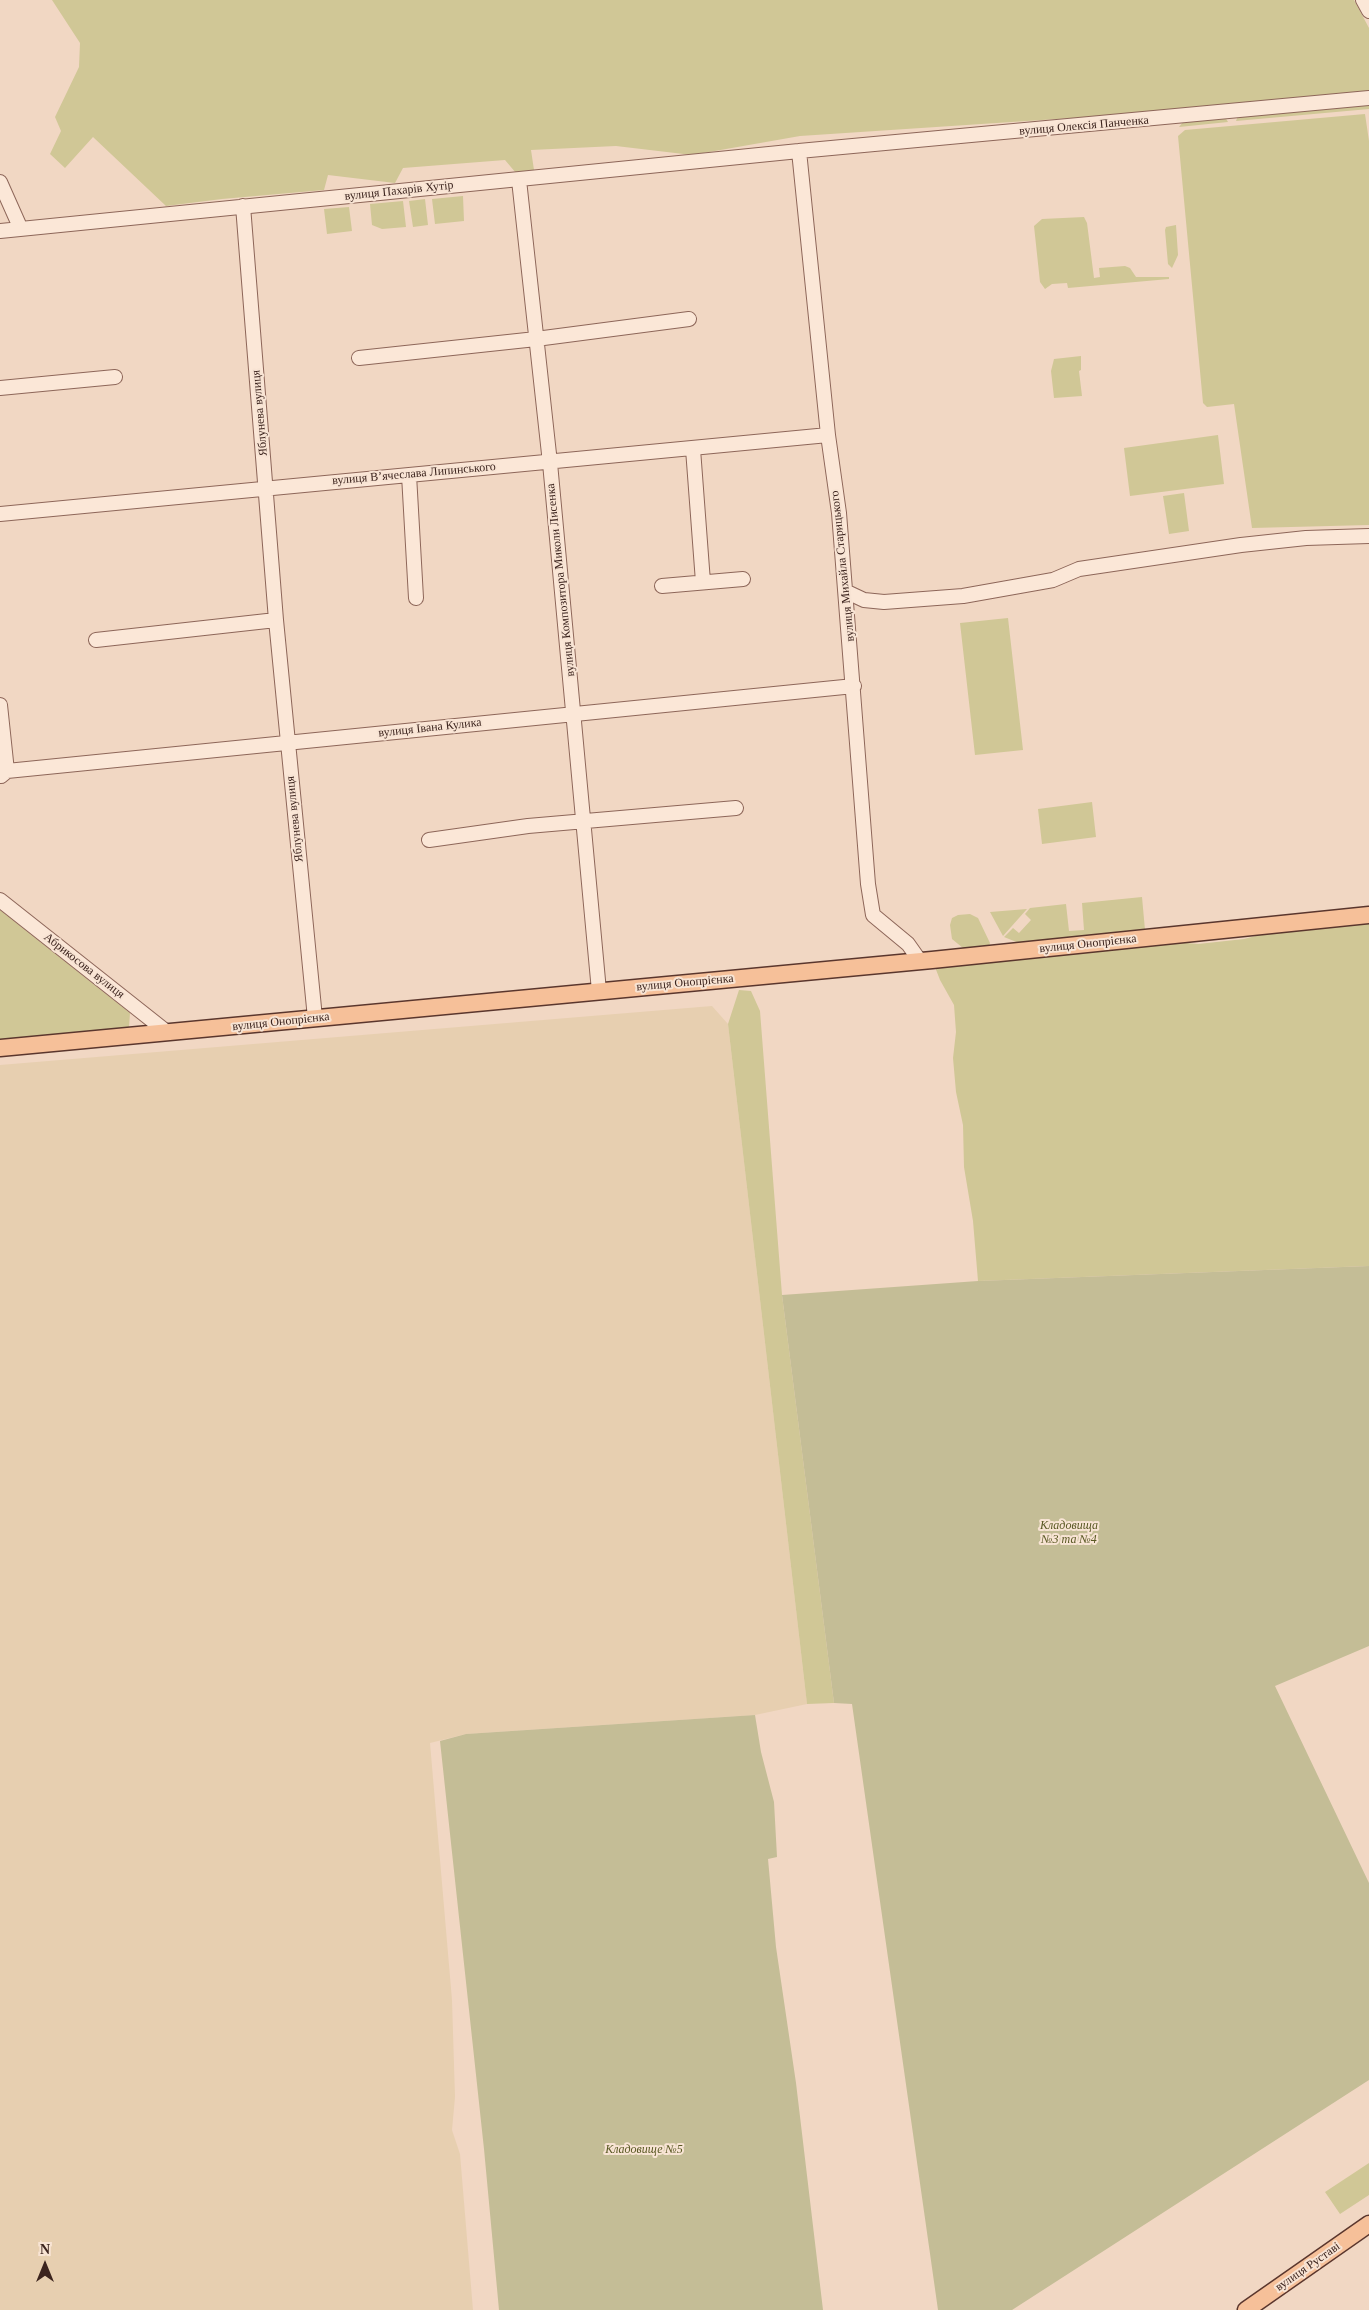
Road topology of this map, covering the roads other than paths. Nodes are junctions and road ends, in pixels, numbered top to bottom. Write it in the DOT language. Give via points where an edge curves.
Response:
graph roads {
  1 [pos="1363,0"];
  2 [pos="1369,11"];
  3 [pos="1369,98"];
  4 [pos="798,151"];
  5 [pos="519,180"];
  6 [pos="0,182"];
  7 [pos="243,206"];
  8 [pos="20,227"];
  9 [pos="0,231"];
  10 [pos="688,319"];
  11 [pos="536,340"];
  12 [pos="359,358"];
  13 [pos="115,377"];
  14 [pos="0,388"];
  15 [pos="828,435"];
  16 [pos="693,449"];
  17 [pos="550,463"];
  18 [pos="409,475"];
  19 [pos="266,487"];
  20 [pos="0,514"];
  21 [pos="1369,536"];
  22 [pos="743,578"];
  23 [pos="703,582"];
  24 [pos="662,586"];
  25 [pos="847,592"];
  26 [pos="416,598"];
  27 [pos="276,620"];
  28 [pos="96,640"];
  29 [pos="854,686"];
  30 [pos="0,705"];
  31 [pos="574,713"];
  32 [pos="286,742"];
  33 [pos="4,774"];
  34 [pos="736,808"];
  35 [pos="584,821"];
  36 [pos="429,840"];
  37 [pos="0,900"];
  38 [pos="1369,915"];
  39 [pos="920,961"];
  40 [pos="599,991"];
  41 [pos="314,1018"];
  42 [pos="168,1033"];
  43 [pos="0,1048"];
  44 [pos="1369,2224"];
  45 [pos="1246,2310"];
  1 -- 2 [label="street"];
  3 -- 4 [label="street, вулиця Олексія Панченка"];
  4 -- 5 [label="street, вулиця Пахарів Хутір"];
  4 -- 15 [label="street, вулиця Михайла Старицького"];
  5 -- 7 [label="street, вулиця Пахарів Хутір"];
  5 -- 11 [label="street, вулиця Композитора Миколи Лисенка"];
  6 -- 8 [label="street"];
  7 -- 8 [label="street, вулиця Пахарів Хутір"];
  7 -- 19 [label="street, Яблунева вулиця"];
  8 -- 9 [label="street, вулиця Пахарів Хутір"];
  10 -- 11 [label="street"];
  11 -- 12 [label="street"];
  11 -- 17 [label="street, вулиця Композитора Миколи Лисенка"];
  13 -- 14 [label="street"];
  15 -- 16 [label="street, вулиця Вʼячеслава Липинського"];
  15 -- 25 [label="street, вулиця Михайла Старицького"];
  16 -- 17 [label="street, вулиця Вʼячеслава Липинського"];
  16 -- 23 [label="street"];
  17 -- 18 [label="street, вулиця Вʼячеслава Липинського"];
  17 -- 31 [label="street, вулиця Композитора Миколи Лисенка"];
  18 -- 19 [label="street, вулиця Вʼячеслава Липинського"];
  18 -- 26 [label="street"];
  19 -- 20 [label="street, вулиця Вʼячеслава Липинського"];
  19 -- 27 [label="street, Яблунева вулиця"];
  21 -- 25 [label="street" via="1241,544 1079,569 1053,580 962,596 884,602 855,597"];
  22 -- 23 [label="street"];
  23 -- 24 [label="street"];
  25 -- 29 [label="street, вулиця Михайла Старицького"];
  27 -- 28 [label="street"];
  27 -- 32 [label="street, Яблунева вулиця"];
  29 -- 31 [label="street, вулиця Івана Кулика"];
  29 -- 39 [label="street, вулиця Михайла Старицького" via="873,915 908,944"];
  30 -- 33 [label="street"];
  31 -- 32 [label="street, вулиця Івана Кулика"];
  31 -- 35 [label="street, вулиця Композитора Миколи Лисенка"];
  32 -- 33 [label="street, вулиця Івана Кулика"];
  32 -- 41 [label="street, Яблунева вулиця"];
  34 -- 35 [label="street"];
  35 -- 36 [label="street"];
  35 -- 40 [label="street, вулиця Композитора Миколи Лисенка"];
  37 -- 42 [label="street, Абрикосова вулиця"];
  38 -- 39 [label="main road, вулиця Онопрієнка"];
  39 -- 40 [label="main road, вулиця Онопрієнка"];
  40 -- 41 [label="main road, вулиця Онопрієнка"];
  41 -- 42 [label="main road, вулиця Онопрієнка"];
  42 -- 43 [label="main road, вулиця Онопрієнка"];
  44 -- 45 [label="main road, вулиця Руставі"];
}
